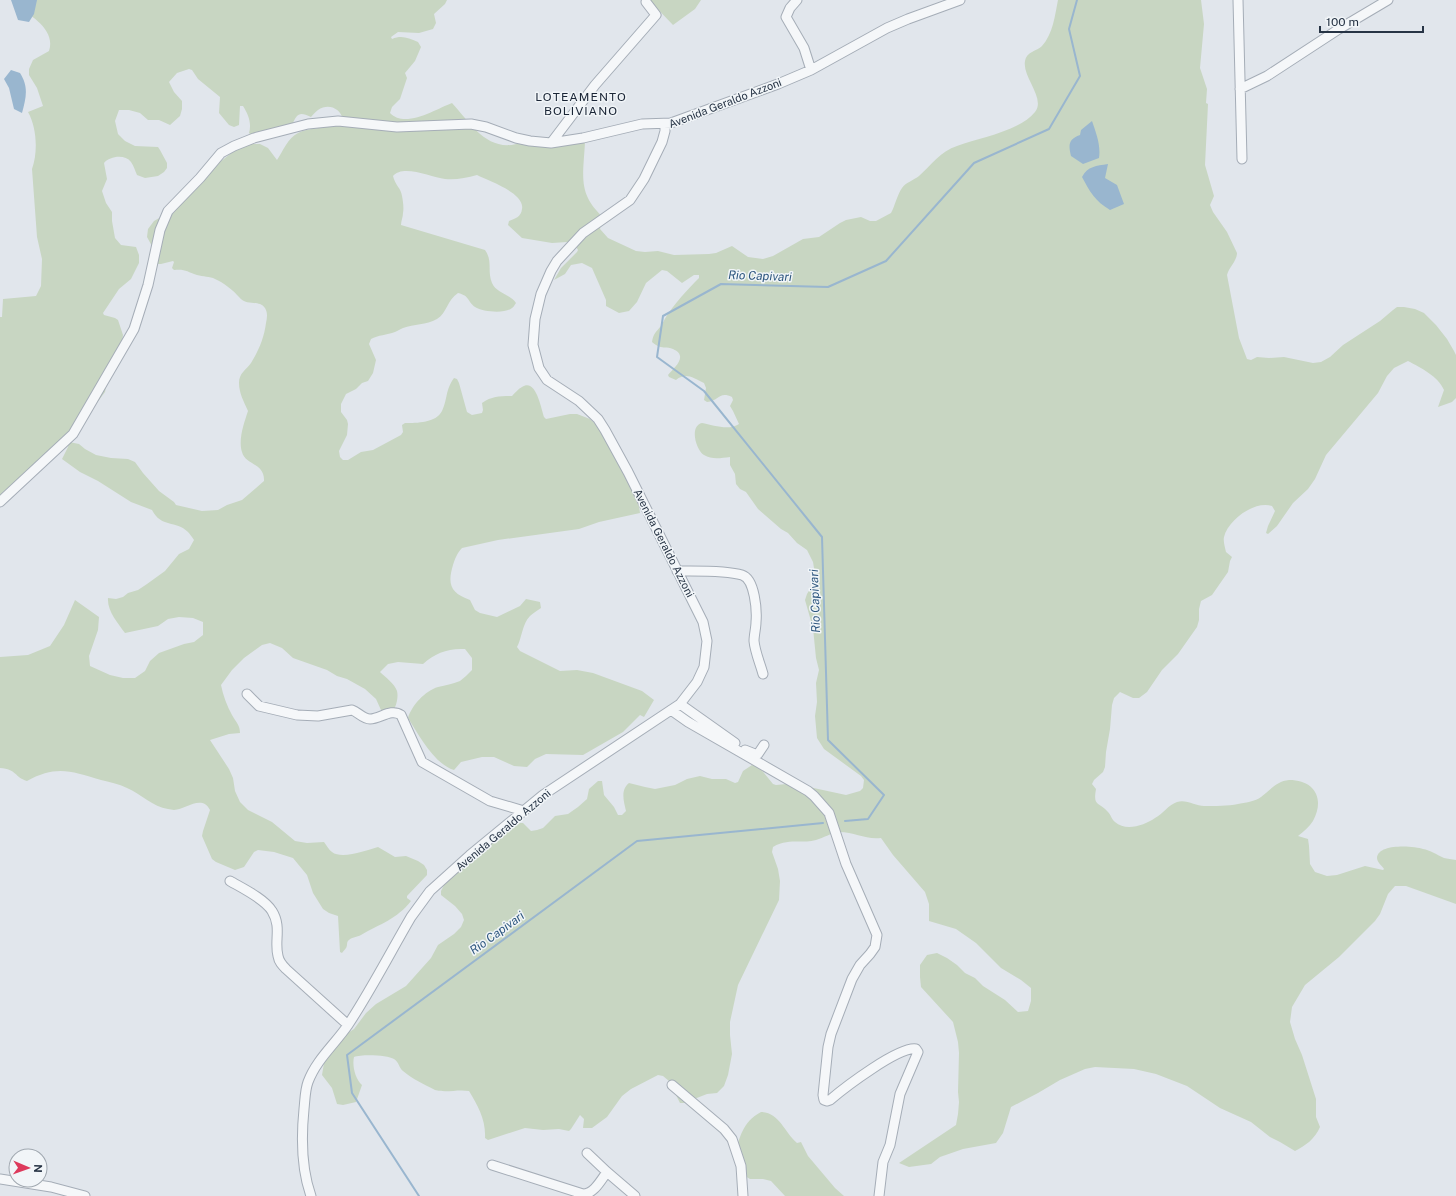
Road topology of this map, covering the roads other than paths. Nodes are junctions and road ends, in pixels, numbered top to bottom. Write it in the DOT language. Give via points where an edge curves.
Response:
graph roads {
  1 [pos="797,0"];
  2 [pos="960,0"];
  3 [pos="1238,0"];
  4 [pos="1388,0"];
  5 [pos="646,2"];
  6 [pos="811,70"];
  7 [pos="1240,89"];
  8 [pos="665,124"];
  9 [pos="551,143"];
  10 [pos="1242,159"];
  11 [pos="0,502"];
  12 [pos="677,571"];
  13 [pos="763,674"];
  14 [pos="248,694"];
  15 [pos="680,704"];
  16 [pos="671,710"];
  17 [pos="764,745"];
  18 [pos="524,811"];
  19 [pos="230,881"];
  20 [pos="348,1025"];
  21 [pos="672,1085"];
  22 [pos="587,1153"];
  23 [pos="492,1165"];
  24 [pos="607,1172"];
  25 [pos="0,1179"];
  26 [pos="85,1196"];
  27 [pos="311,1196"];
  28 [pos="636,1196"];
  29 [pos="743,1196"];
  30 [pos="879,1196"];
  1 -- 6 [label="street" via="786,17 804,48"];
  2 -- 6 [label="street, Avenida Geraldo Azzoni" via="908,18"];
  3 -- 7 [label="street"];
  4 -- 7 [label="street" via="1267,76"];
  5 -- 9 [label="street" via="656,14 595,85"];
  6 -- 8 [label="street, Avenida Geraldo Azzoni" via="682,120"];
  7 -- 10 [label="street"];
  8 -- 9 [label="street" via="642,124"];
  8 -- 12 [label="street, Avenida Geraldo Azzoni" via="662,142 644,179 630,200 583,233 551,271 536,313 533,346 539,368 547,380 579,401 598,419"];
  9 -- 11 [label="street" via="516,138 471,124 397,127 338,121 302,125 254,138 225,150 168,211 160,230 148,285 134,329 73,434"];
  12 -- 13 [label="street" via="726,573 746,577 756,604 754,641"];
  12 -- 15 [label="street, Avenida Geraldo Azzoni" via="703,622 707,642 704,667 698,682"];
  14 -- 18 [label="street" via="259,706 297,715 318,716 352,710 371,719 397,713 403,719 422,762 490,801"];
  15 -- 16 [label="street, Avenida Geraldo Azzoni"];
  15 -- 17 [label="street" via="750,753 758,754"];
  16 -- 18 [label="street, Avenida Geraldo Azzoni"];
  16 -- 30 [label="street" via="808,791 829,813 846,864 876,935 875,947 852,979 831,1034 826,1060 824,1100 830,1100 896,1054 912,1048 918,1052 900,1094 890,1145 883,1162"];
  18 -- 20 [label="street, Avenida Geraldo Azzoni" via="430,891 411,917"];
  19 -- 20 [label="street" via="262,900 272,910 278,933 277,956 280,963"];
  20 -- 27 [label="street, Avenida Geraldo Azzoni" via="315,1068 306,1091 303,1161 305,1181"];
  21 -- 29 [label="street" via="724,1129 732,1139 741,1166"];
  22 -- 24 [label="street"];
  23 -- 24 [label="street" via="583,1194 592,1191"];
  24 -- 28 [label="street"];
  25 -- 26 [label="street" via="51,1187"];
}
